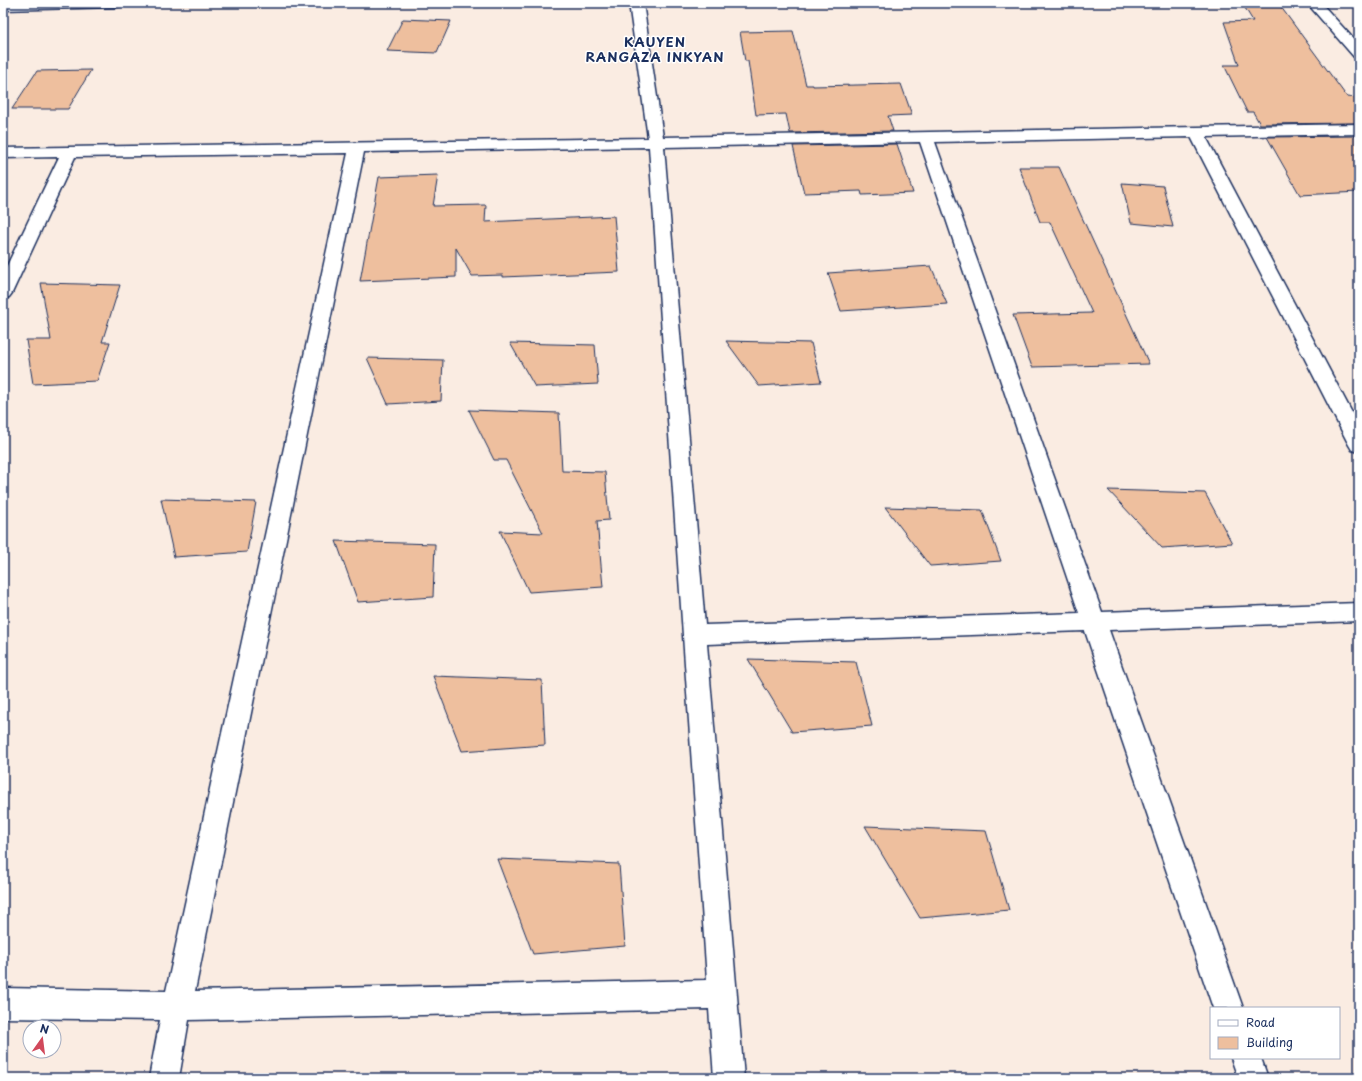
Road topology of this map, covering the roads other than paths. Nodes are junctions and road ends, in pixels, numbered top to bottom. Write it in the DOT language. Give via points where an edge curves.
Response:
graph roads {
  1 [pos="116,3"];
  2 [pos="636,3"];
  3 [pos="1314,3"];
  4 [pos="3,6"];
  5 [pos="1359,54"];
  6 [pos="1359,129"];
  7 [pos="1196,132"];
  8 [pos="926,137"];
  9 [pos="656,142"];
  10 [pos="357,148"];
  11 [pos="69,152"];
  12 [pos="3,153"];
  13 [pos="3,293"];
  14 [pos="1359,444"];
  15 [pos="1359,612"];
  16 [pos="1093,621"];
  17 [pos="694,635"];
  18 [pos="723,994"];
  19 [pos="3,1003"];
  20 [pos="178,1006"];
  21 [pos="1228,1007"];
  22 [pos="1246,1059"];
  23 [pos="164,1078"];
  24 [pos="729,1078"];
  25 [pos="1253,1078"];
  1 -- 4 [label="street"];
  2 -- 9 [label="street"];
  3 -- 5 [label="street"];
  6 -- 7 [label="street"];
  7 -- 8 [label="street"];
  7 -- 14 [label="street"];
  8 -- 9 [label="street"];
  8 -- 16 [label="street"];
  9 -- 10 [label="street"];
  9 -- 17 [label="street"];
  10 -- 11 [label="street"];
  10 -- 20 [label="street"];
  11 -- 12 [label="street"];
  11 -- 13 [label="street"];
  15 -- 16 [label="street"];
  16 -- 17 [label="street"];
  16 -- 21 [label="street"];
  17 -- 18 [label="street"];
  18 -- 20 [label="street"];
  18 -- 24 [label="street"];
  19 -- 20 [label="street"];
  20 -- 23 [label="street"];
  22 -- 25 [label="street"];
}
